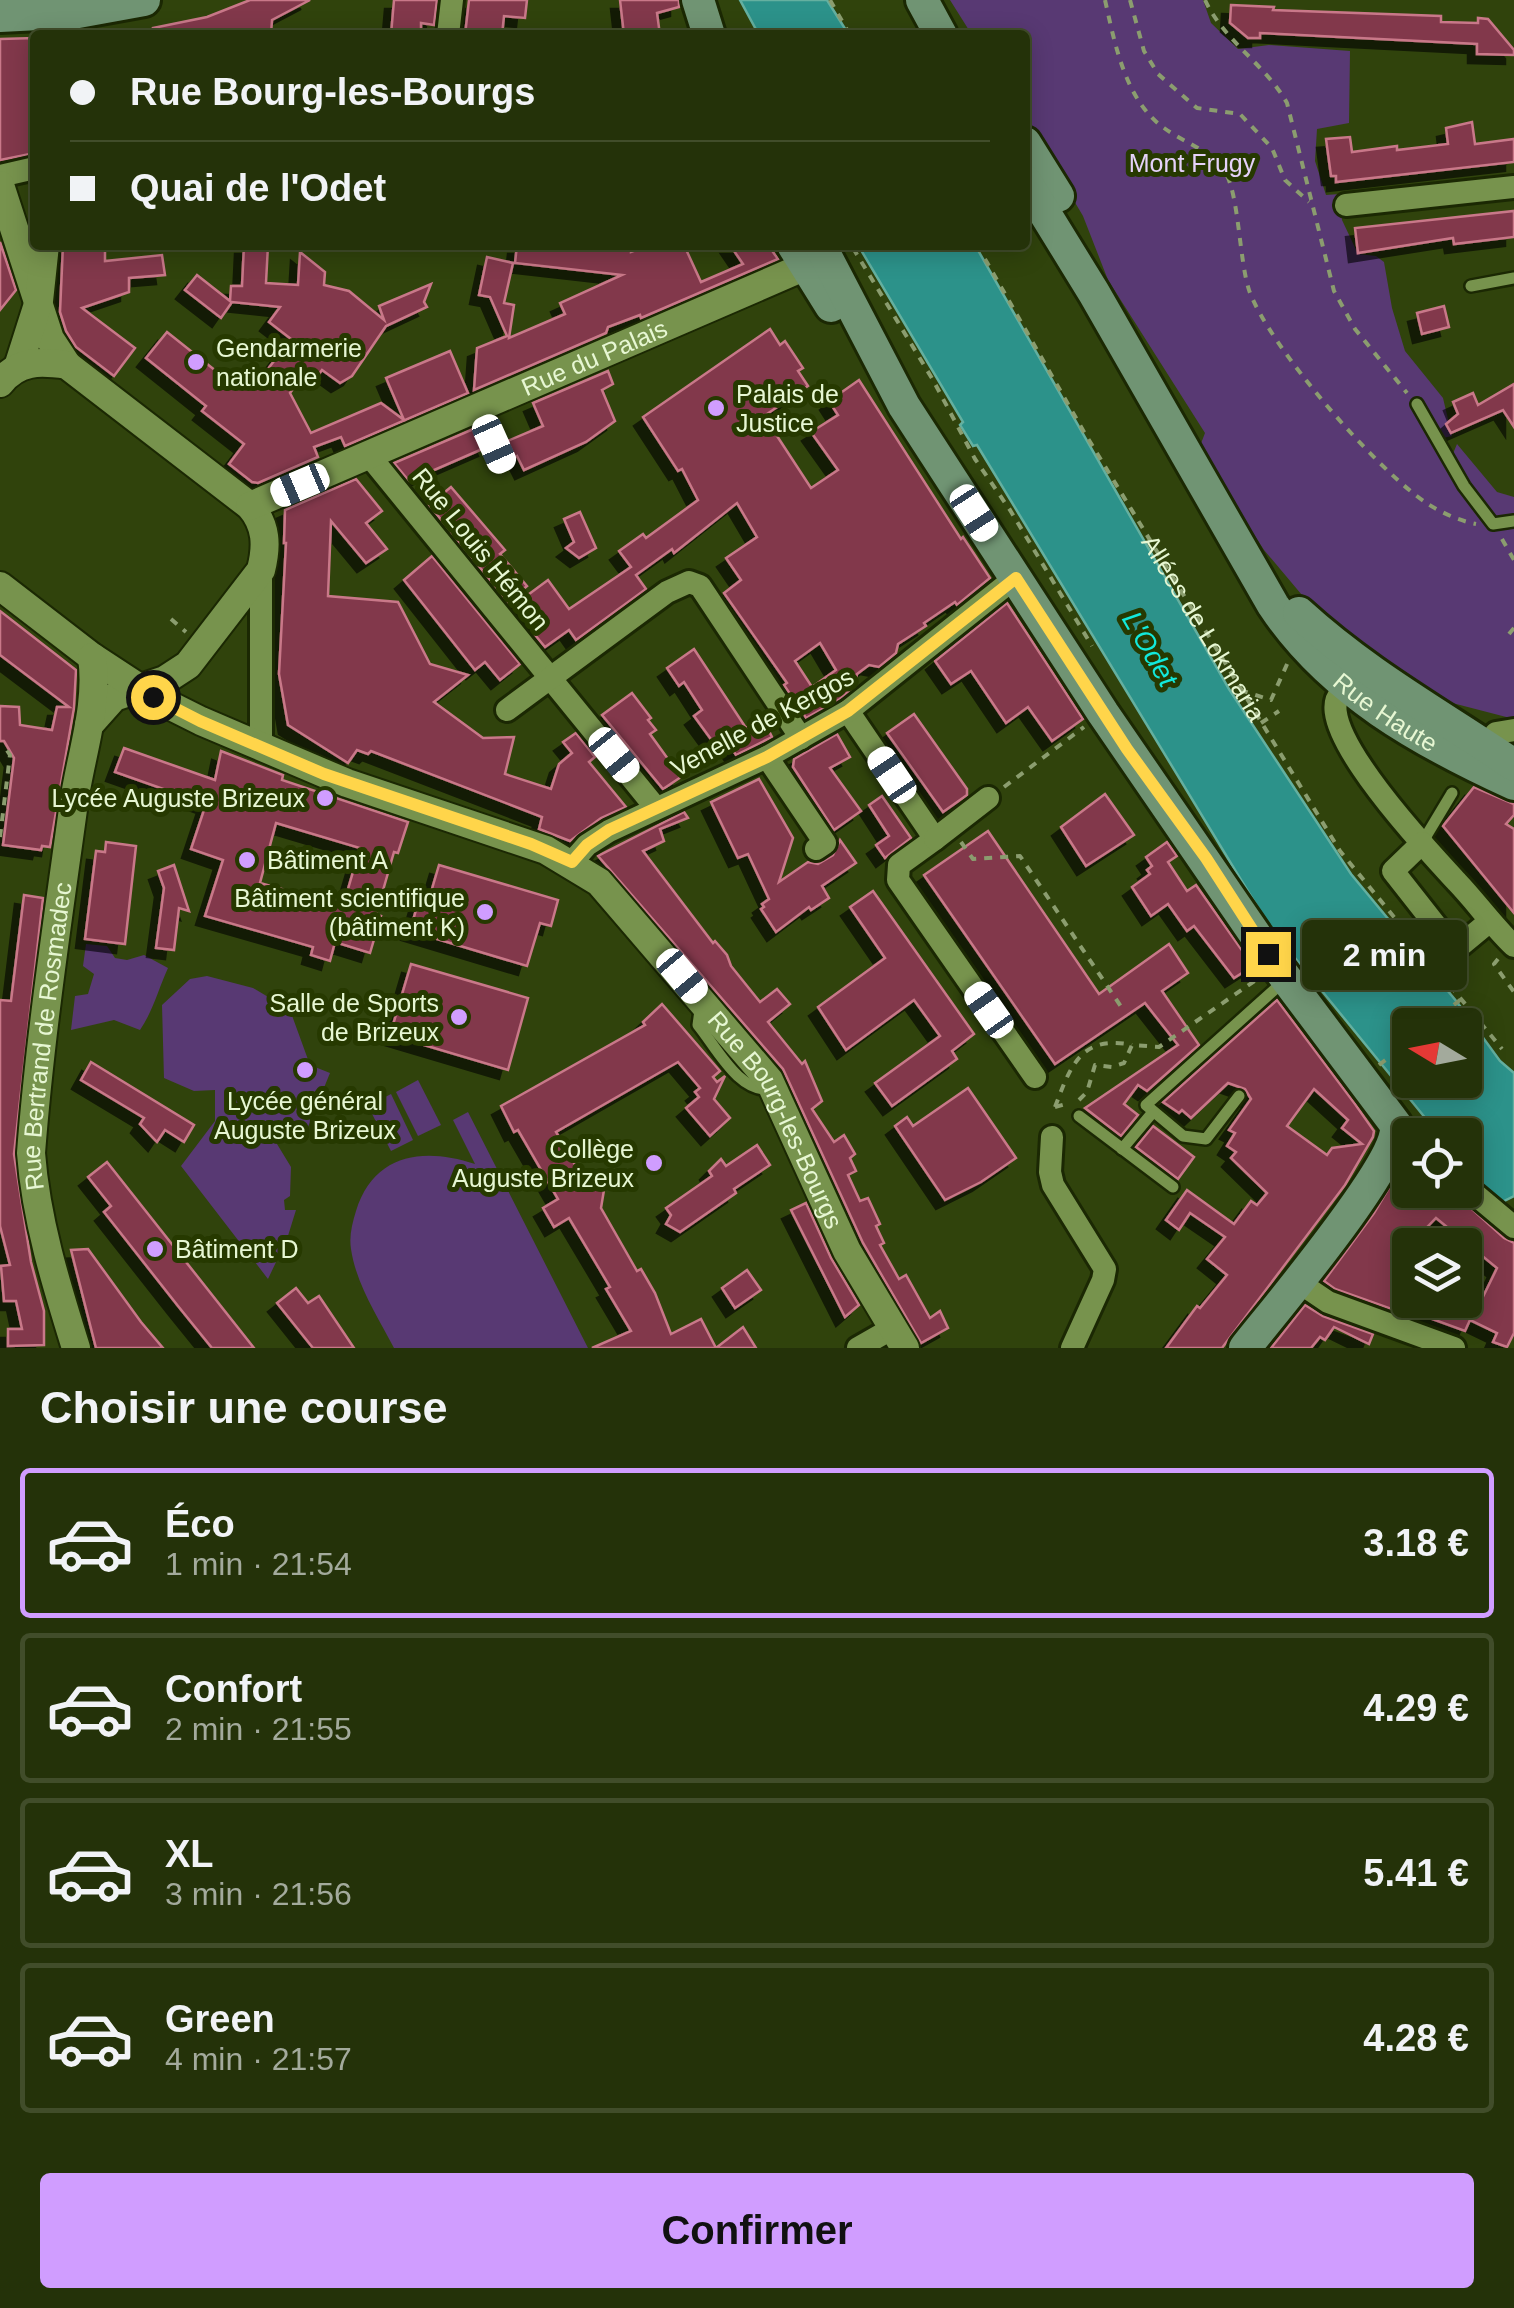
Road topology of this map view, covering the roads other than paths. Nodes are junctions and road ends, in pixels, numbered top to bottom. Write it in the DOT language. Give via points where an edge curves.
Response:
graph roads {
  1 [pos="144,0"];
  2 [pos="452,0"];
  3 [pos="686,0"];
  4 [pos="698,0"];
  5 [pos="0,16"];
  6 [pos="67,24"];
  7 [pos="449,30"];
  8 [pos="693,30"];
  9 [pos="707,30"];
  10 [pos="30,169"];
  11 [pos="0,176"];
  12 [pos="1034,177"];
  13 [pos="0,184"];
  14 [pos="1514,187"];
  15 [pos="1346,205"];
  16 [pos="44,250"];
  17 [pos="824,251"];
  18 [pos="1514,278"];
  19 [pos="1472,286"];
  20 [pos="39,301"];
  21 [pos="67,365"];
  22 [pos="9,375"];
  23 [pos="1417,404"];
  24 [pos="480,407"];
  25 [pos="372,454"];
  26 [pos="503,462"];
  27 [pos="250,506"];
  28 [pos="1514,520"];
  29 [pos="262,570"];
  30 [pos="1016,578"];
  31 [pos="0,586"];
  32 [pos="92,657"];
  33 [pos="550,676"];
  34 [pos="1360,683"];
  35 [pos="138,686"];
  36 [pos="507,710"];
  37 [pos="848,711"];
  38 [pos="89,725"];
  39 [pos="801,738"];
  40 [pos="261,746"];
  41 [pos="1491,747"];
  42 [pos="767,757"];
  43 [pos="1514,765"];
  44 [pos="1514,784"];
  45 [pos="1452,793"];
  46 [pos="988,798"];
  47 [pos="656,808"];
  48 [pos="935,839"];
  49 [pos="827,842"];
  50 [pos="1422,843"];
  51 [pos="572,862"];
  52 [pos="1490,922"];
  53 [pos="1512,944"];
  54 [pos="1282,972"];
  55 [pos="1036,1076"];
  56 [pos="1239,1096"];
  57 [pos="1152,1112"];
  58 [pos="1079,1116"];
  59 [pos="1392,1118"];
  60 [pos="1052,1137"];
  61 [pos="1122,1149"];
  62 [pos="1392,1151"];
  63 [pos="1173,1187"];
  64 [pos="1482,1200"];
  65 [pos="1514,1226"];
  66 [pos="1297,1281"];
  67 [pos="899,1338"];
  68 [pos="76,1348"];
  69 [pos="858,1348"];
  70 [pos="1072,1348"];
  71 [pos="1245,1348"];
  72 [pos="1454,1348"];
  1 -- 6 [label="main road"];
  2 -- 7 [label="street"];
  3 -- 8 [label="main road"];
  4 -- 9 [label="main road"];
  5 -- 6 [label="main road"];
  10 -- 11 [label="street"];
  12 -- 34 [label="main road, Rue Haute" via="1086,280 1259,576 1308,651"];
  13 -- 20 [label="street"];
  14 -- 15 [label="street"];
  16 -- 20 [label="street"];
  17 -- 24 [label="street, Rue du Palais"];
  17 -- 30 [label="main road" via="852,337"];
  18 -- 19 [label="lane"];
  20 -- 21 [label="street" via="50,339"];
  20 -- 22 [label="street"];
  21 -- 22 [label="street" via="44,362"];
  21 -- 27 [label="street"];
  23 -- 28 [label="lane" via="1493,524"];
  24 -- 25 [label="street, Rue du Palais"];
  24 -- 26 [label="lane"];
  25 -- 27 [label="street, Rue du Palais"];
  25 -- 33 [label="street, Rue Louis Hémon"];
  27 -- 29 [label="street" via="265,534"];
  29 -- 35 [label="street" via="188,665"];
  29 -- 40 [label="street"];
  30 -- 37 [label="street, Venelle de Kergos"];
  30 -- 54 [label="main road"];
  31 -- 32 [label="street, Rue Bourg-les-Bourgs"];
  32 -- 35 [label="street, Rue Bourg-les-Bourgs"];
  32 -- 38 [label="street, Rue Bertrand de Rosmadec"];
  33 -- 36 [label="street"];
  33 -- 39 [label="street" via="667,592 696,583"];
  33 -- 47 [label="street, Rue Louis Hémon"];
  34 -- 41 [label="main road, Rue Haute"];
  34 -- 41 [label="main road, Rue Haute" via="1438,746"];
  34 -- 50 [label="street" via="1340,692 1337,721 1372,782"];
  35 -- 38 [label="street" via="114,697"];
  35 -- 40 [label="street, Rue Bourg-les-Bourgs"];
  37 -- 39 [label="street, Venelle de Kergos"];
  37 -- 48 [label="street"];
  38 -- 68 [label="street, Rue Bertrand de Rosmadec" via="31,1153 50,1261"];
  39 -- 42 [label="street, Venelle de Kergos"];
  40 -- 51 [label="street, Rue Bourg-les-Bourgs"];
  41 -- 43 [label="main road, Rue Haute"];
  41 -- 44 [label="main road, Rue Haute"];
  42 -- 47 [label="street, Venelle de Kergos"];
  42 -- 49 [label="street"];
  45 -- 50 [label="lane"];
  46 -- 48 [label="street"];
  47 -- 51 [label="street, Venelle de Kergos" via="594,840"];
  48 -- 55 [label="street" via="899,866 898,880"];
  50 -- 52 [label="street"];
  50 -- 52 [label="street" via="1393,871 1451,944 1466,942"];
  51 -- 67 [label="street, Rue Bourg-les-Bourgs" via="608,890 774,1089 848,1251"];
  52 -- 53 [label="street"];
  54 -- 57 [label="lane" via="1146,1106"];
  54 -- 59 [label="main road"];
  56 -- 57 [label="lane" via="1206,1139 1183,1136"];
  57 -- 61 [label="lane"];
  58 -- 61 [label="lane"];
  60 -- 70 [label="street" via="1053,1185 1105,1269"];
  61 -- 63 [label="lane"];
  62 -- 66 [label="main road"];
  64 -- 65 [label="street"];
  66 -- 71 [label="main road"];
  66 -- 72 [label="street" via="1328,1302"];
  67 -- 69 [label="street"];
}
